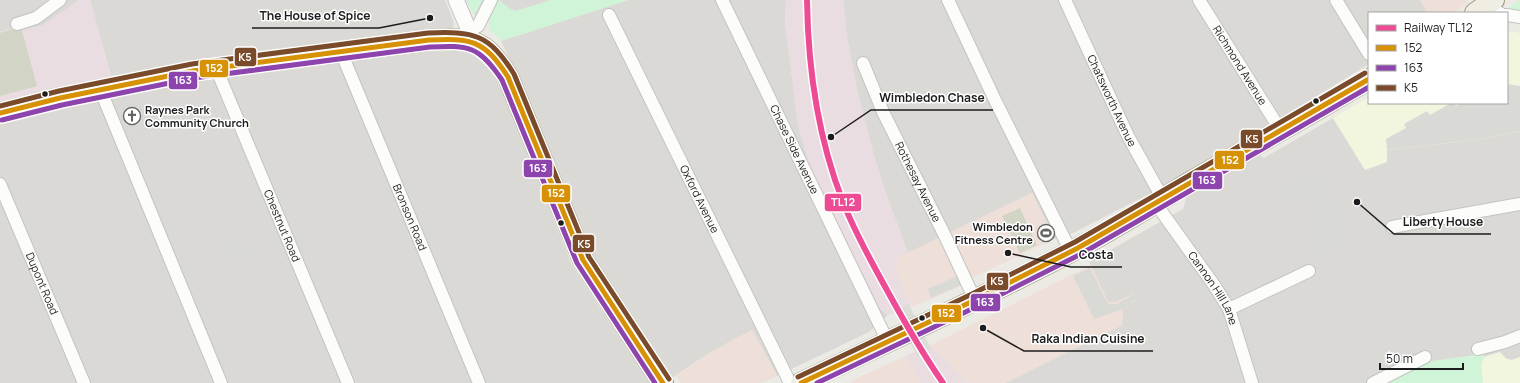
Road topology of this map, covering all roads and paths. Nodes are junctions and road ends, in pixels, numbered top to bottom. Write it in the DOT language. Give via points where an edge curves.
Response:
graph roads {
  1 [pos="60,0"];
  2 [pos="456,0"];
  3 [pos="491,0"];
  4 [pos="722,0"];
  5 [pos="948,0"];
  6 [pos="1065,0"];
  7 [pos="1199,0"];
  8 [pos="1336,0"];
  9 [pos="608,14"];
  10 [pos="1508,15"];
  11 [pos="1520,17"];
  12 [pos="17,24"];
  13 [pos="472,36"];
  14 [pos="341,52"];
  15 [pos="1368,52"];
  16 [pos="863,63"];
  17 [pos="216,68"];
  18 [pos="1368,80"];
  19 [pos="100,89"];
  20 [pos="0,113"];
  21 [pos="1281,131"];
  22 [pos="0,184"];
  23 [pos="1159,202"];
  24 [pos="1520,204"];
  25 [pos="1392,228"];
  26 [pos="1071,252"];
  27 [pos="1309,271"];
  28 [pos="975,300"];
  29 [pos="1229,310"];
  30 [pos="1520,336"];
  31 [pos="888,342"];
  32 [pos="1478,349"];
  33 [pos="1425,357"];
  34 [pos="84,383"];
  35 [pos="221,383"];
  36 [pos="348,383"];
  37 [pos="479,383"];
  38 [pos="663,383"];
  39 [pos="790,383"];
  40 [pos="801,383"];
  41 [pos="1252,383"];
  42 [pos="1373,383"];
  1 -- 12 [label="street" via="36,18"];
  2 -- 13 [label="street"];
  3 -- 13 [label="street"];
  4 -- 31 [label="street, Chase Side Avenue"];
  5 -- 26 [label="street"];
  6 -- 23 [label="street, Chatsworth Avenue"];
  7 -- 21 [label="street, Richmond Avenue"];
  8 -- 15 [label="street"];
  9 -- 39 [label="street, Oxford Avenue"];
  10 -- 11 [label="street"];
  13 -- 14 [label="main road"];
  13 -- 38 [label="main road" via="495,57 508,77 583,260"];
  14 -- 17 [label="main road"];
  14 -- 37 [label="street, Bronson Road"];
  16 -- 28 [label="street, Rothesay Avenue" via="883,112"];
  17 -- 19 [label="main road"];
  17 -- 36 [label="street, Chestnut Road"];
  18 -- 21 [label="main road"];
  19 -- 20 [label="main road"];
  19 -- 35 [label="street"];
  21 -- 23 [label="main road"];
  22 -- 34 [label="street, Dupont Road"];
  23 -- 26 [label="main road"];
  23 -- 29 [label="street, Cannon Hill Lane"];
  24 -- 25 [label="street"];
  26 -- 28 [label="main road"];
  27 -- 29 [label="street"];
  28 -- 31 [label="main road"];
  29 -- 41 [label="street, Cannon Hill Lane"];
  30 -- 32 [label="street"];
  31 -- 40 [label="main road"];
  33 -- 42 [label="street"];
}
